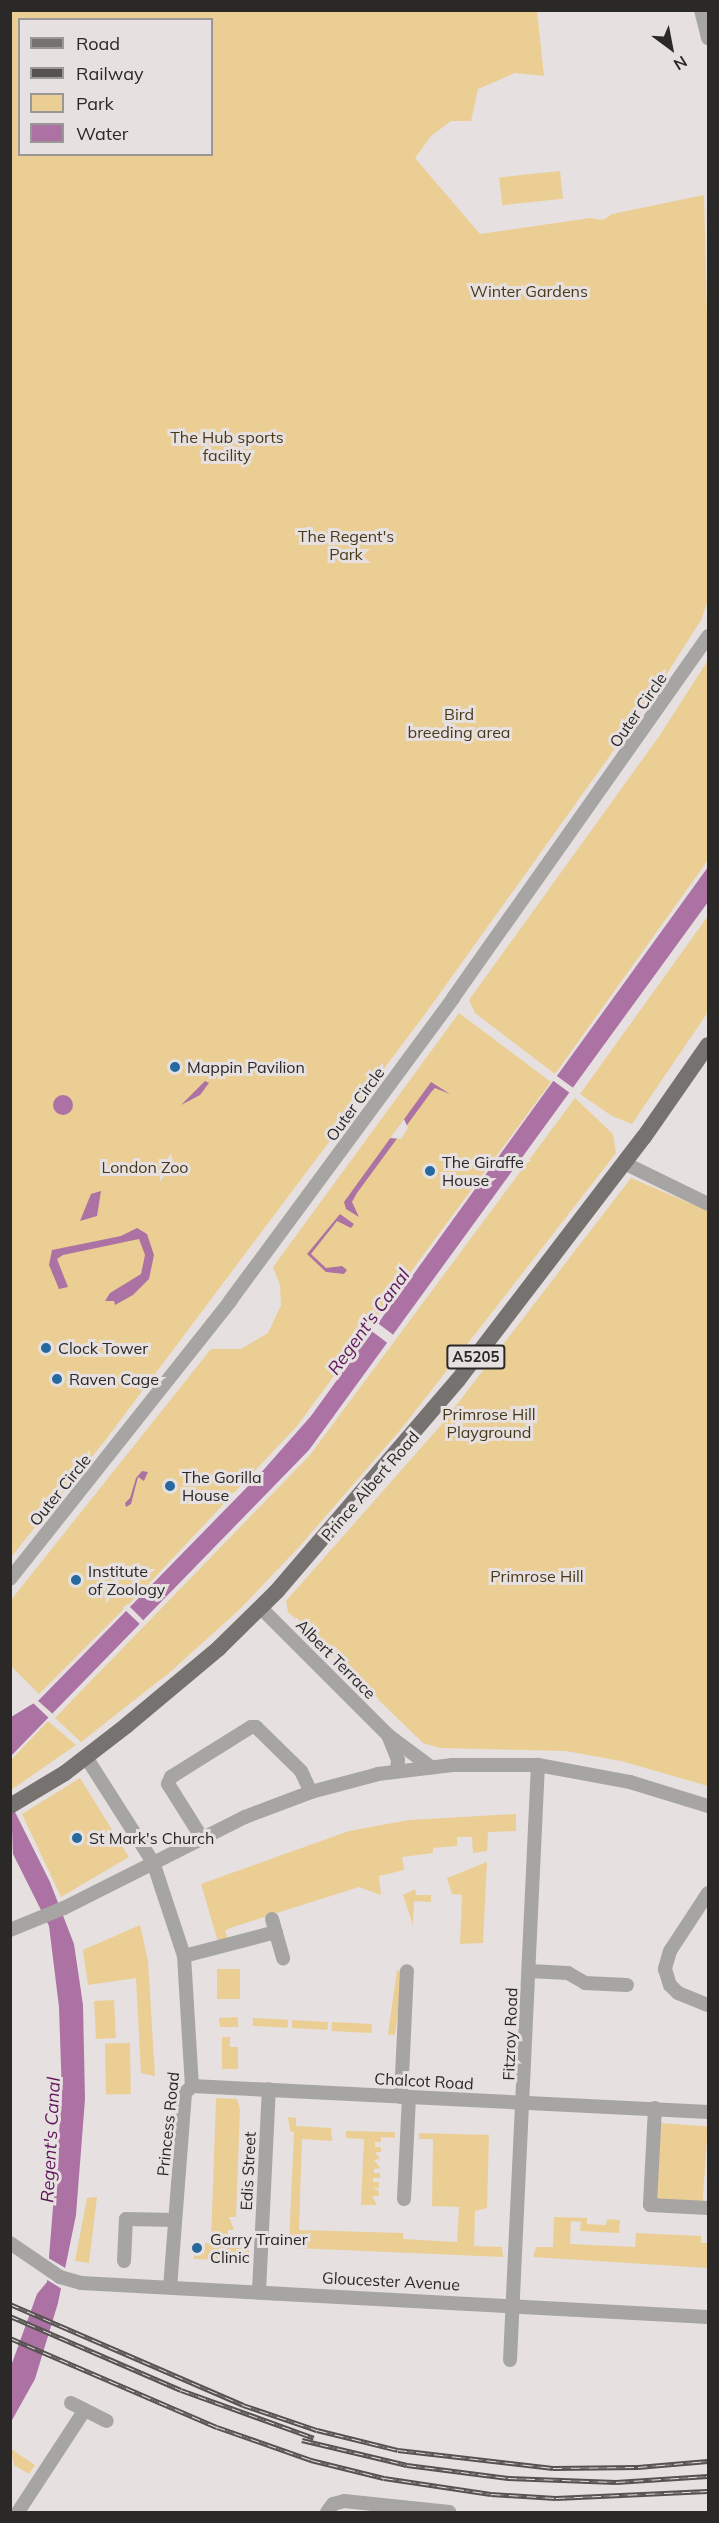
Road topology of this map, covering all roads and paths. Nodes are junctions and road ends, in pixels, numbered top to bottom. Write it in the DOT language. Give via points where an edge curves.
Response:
graph roads {
  1 [pos="700,10"];
  2 [pos="708,38"];
  3 [pos="708,636"];
  4 [pos="708,1045"];
  5 [pos="624,1163"];
  6 [pos="708,1204"];
  7 [pos="10,1579"];
  8 [pos="261,1608"];
  9 [pos="388,1735"];
  10 [pos="86,1757"];
  11 [pos="538,1765"];
  12 [pos="432,1767"];
  13 [pos="397,1770"];
  14 [pos="311,1792"];
  15 [pos="12,1805"];
  16 [pos="708,1806"];
  17 [pos="202,1838"];
  18 [pos="153,1862"];
  19 [pos="708,1893"];
  20 [pos="10,1930"];
  21 [pos="184,1956"];
  22 [pos="283,1959"];
  23 [pos="407,1971"];
  24 [pos="529,1971"];
  25 [pos="627,1984"];
  26 [pos="708,2005"];
  27 [pos="192,2086"];
  28 [pos="269,2089"];
  29 [pos="405,2097"];
  30 [pos="524,2103"];
  31 [pos="656,2109"];
  32 [pos="708,2112"];
  33 [pos="404,2199"];
  34 [pos="708,2208"];
  35 [pos="175,2220"];
  36 [pos="10,2243"];
  37 [pos="124,2261"];
  38 [pos="171,2288"];
  39 [pos="259,2291"];
  40 [pos="513,2305"];
  41 [pos="708,2317"];
  42 [pos="510,2360"];
  43 [pos="71,2403"];
  44 [pos="84,2411"];
  45 [pos="107,2421"];
  46 [pos="358,2508"];
  47 [pos="377,2510"];
  48 [pos="18,2512"];
  49 [pos="327,2512"];
  50 [pos="441,2512"];
  1 -- 2 [label="street"];
  3 -- 7 [label="street, Outer Circle" via="453,998 237,1292"];
  4 -- 5 [label="main road, Prince Albert Road / A5205"];
  5 -- 6 [label="street"];
  5 -- 8 [label="main road, Prince Albert Road / A5205" via="418,1431"];
  8 -- 9 [label="street, Albert Terrace"];
  8 -- 10 [label="main road, Prince Albert Road / A5205" via="204,1662"];
  9 -- 12 [label="street, Albert Terrace"];
  9 -- 13 [label="street, Albert Terrace" via="397,1755"];
  10 -- 15 [label="main road, Prince Albert Road / A5205"];
  10 -- 18 [label="street, Princess Road"];
  11 -- 12 [label="street"];
  11 -- 16 [label="street" via="630,1782"];
  11 -- 24 [label="street, Fitzroy Road"];
  12 -- 13 [label="street"];
  13 -- 14 [label="street"];
  14 -- 17 [label="street"];
  14 -- 17 [label="street" via="301,1771 256,1727 251,1727 171,1777 168,1784"];
  17 -- 18 [label="street"];
  18 -- 20 [label="street" via="64,1908"];
  18 -- 21 [label="street, Princess Road"];
  19 -- 26 [label="street" via="665,1964 675,1991"];
  21 -- 22 [label="street" via="274,1925"];
  21 -- 27 [label="street, Princess Road"];
  23 -- 29 [label="street"];
  24 -- 25 [label="street" via="568,1973 585,1983"];
  24 -- 30 [label="street, Fitzroy Road"];
  27 -- 28 [label="street, Chalcot Road"];
  27 -- 35 [label="street, Princess Road" via="185,2093"];
  28 -- 29 [label="street, Chalcot Road"];
  28 -- 39 [label="street, Edis Street"];
  29 -- 30 [label="street, Chalcot Road"];
  29 -- 33 [label="street"];
  30 -- 31 [label="street, Chalcot Road"];
  30 -- 40 [label="street, Fitzroy Road"];
  31 -- 32 [label="street, Chalcot Road"];
  31 -- 34 [label="street" via="650,2205"];
  35 -- 37 [label="street" via="126,2219"];
  35 -- 38 [label="street, Princess Road"];
  36 -- 38 [label="street, Gloucester Avenue" via="69,2281"];
  38 -- 39 [label="street, Gloucester Avenue"];
  39 -- 40 [label="street, Gloucester Avenue"];
  40 -- 41 [label="street, Gloucester Avenue"];
  40 -- 42 [label="street, Fitzroy Road"];
  43 -- 44 [label="street"];
  44 -- 45 [label="street"];
  44 -- 48 [label="street"];
  46 -- 47 [label="street"];
  46 -- 49 [label="street" via="339,2501"];
  47 -- 50 [label="street"];
}
